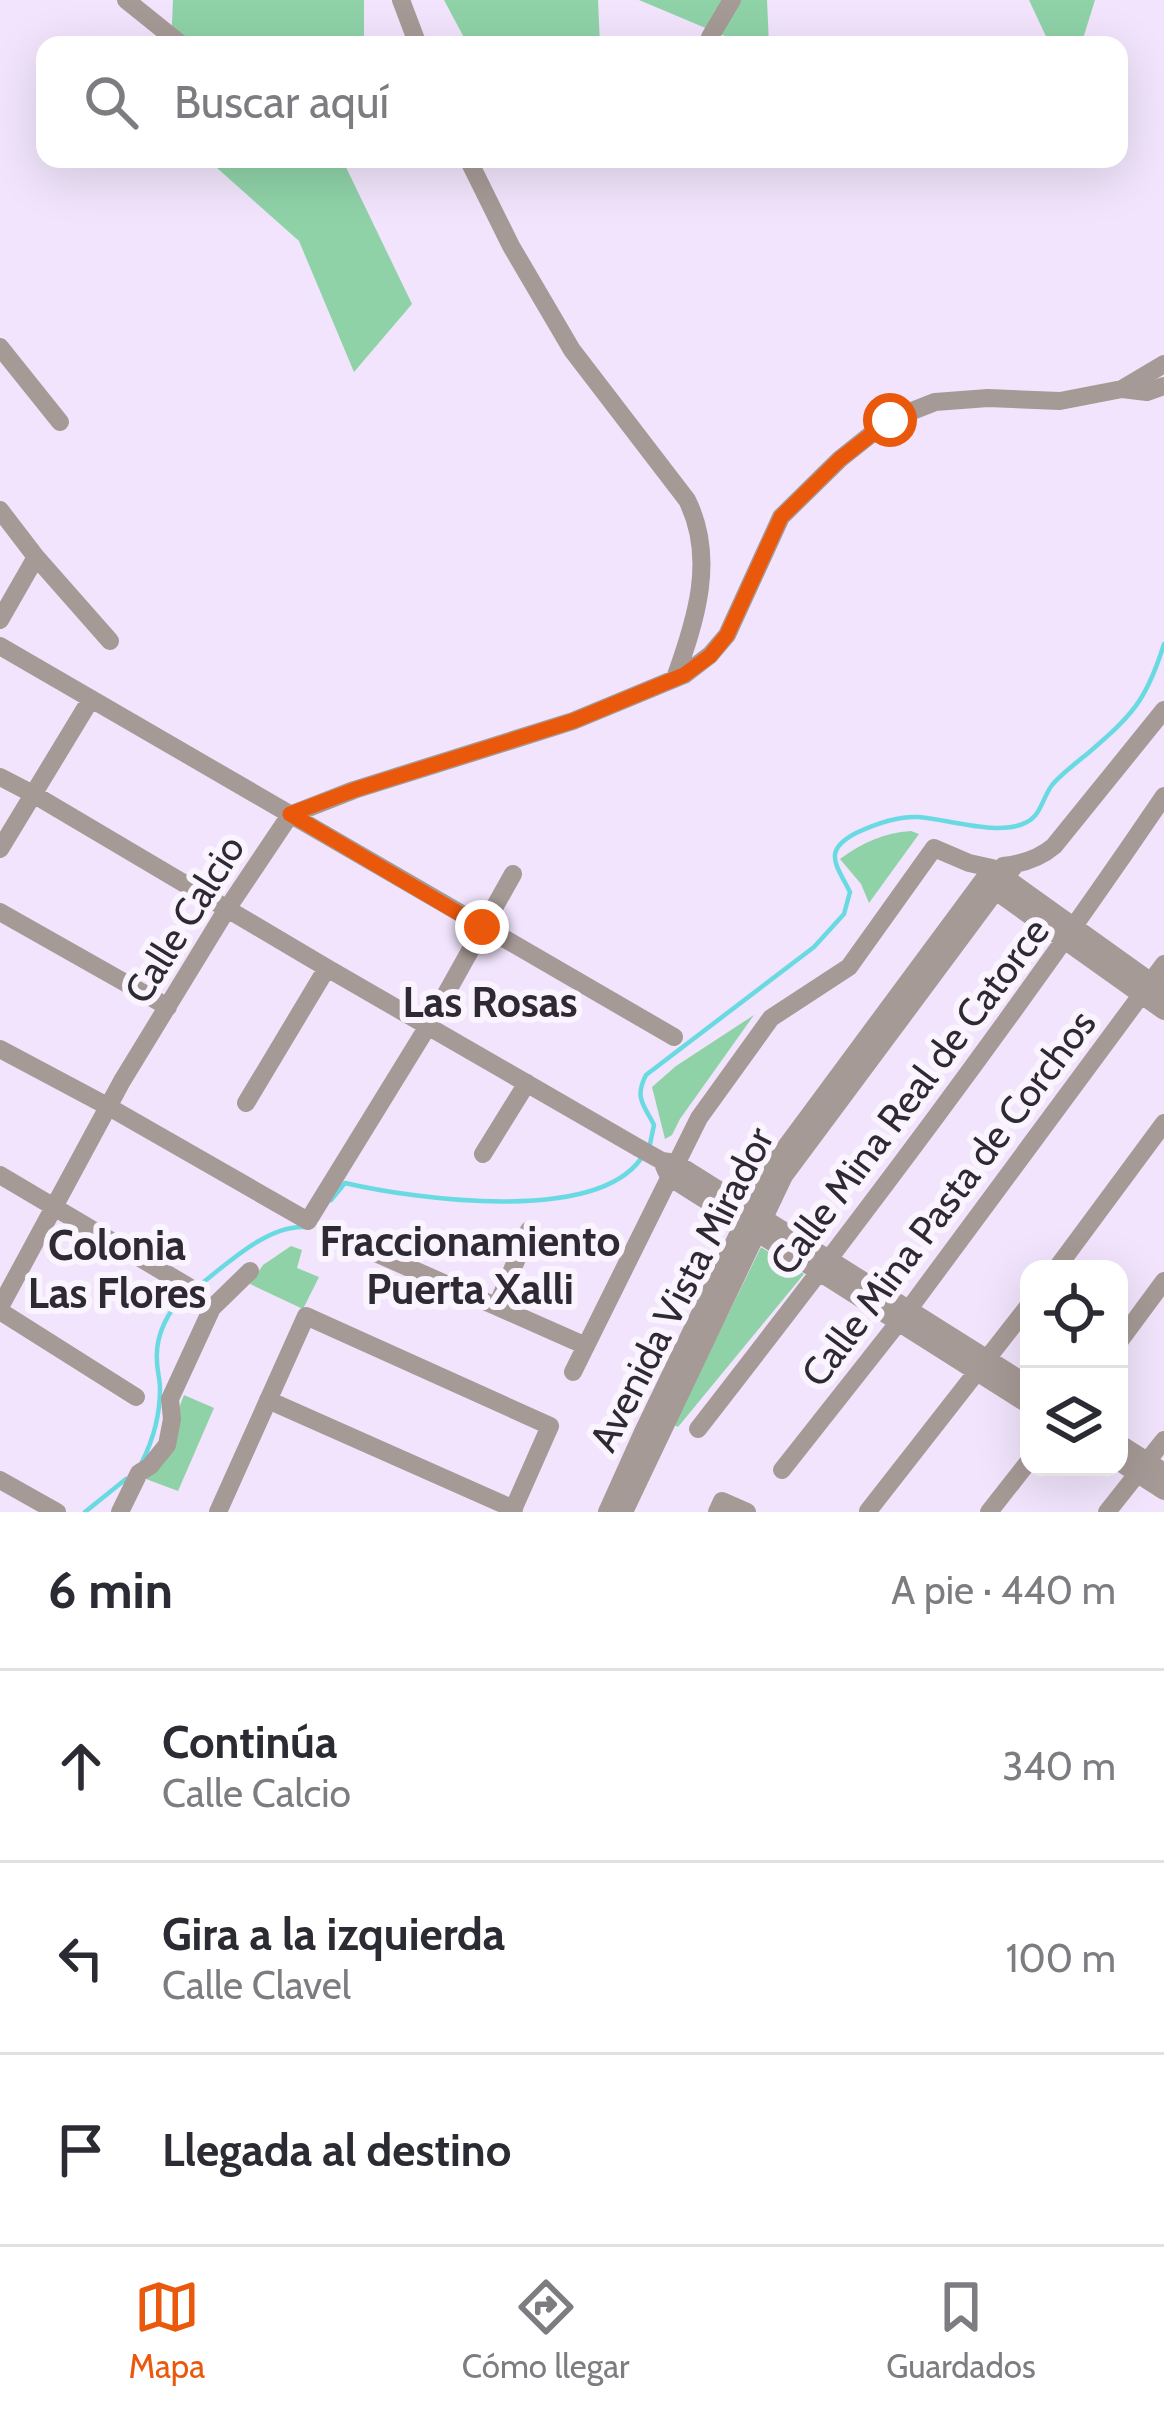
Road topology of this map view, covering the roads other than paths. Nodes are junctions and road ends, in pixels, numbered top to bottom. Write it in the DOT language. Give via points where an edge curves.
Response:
graph roads {
  1 [pos="401,0"];
  2 [pos="732,0"];
  3 [pos="135,2"];
  4 [pos="172,36"];
  5 [pos="415,36"];
  6 [pos="711,36"];
  7 [pos="472,168"];
  8 [pos="0,347"];
  9 [pos="1164,364"];
  10 [pos="1164,386"];
  11 [pos="1122,389"];
  12 [pos="61,422"];
  13 [pos="0,510"];
  14 [pos="36,557"];
  15 [pos="0,620"];
  16 [pos="110,641"];
  17 [pos="0,646"];
  18 [pos="675,678"];
  19 [pos="91,699"];
  20 [pos="1164,710"];
  21 [pos="0,777"];
  22 [pos="33,794"];
  23 [pos="1164,796"];
  24 [pos="290,814"];
  25 [pos="0,849"];
  26 [pos="513,874"];
  27 [pos="997,876"];
  28 [pos="227,909"];
  29 [pos="0,912"];
  30 [pos="482,927"];
  31 [pos="1070,934"];
  32 [pos="1164,964"];
  33 [pos="327,968"];
  34 [pos="1153,989"];
  35 [pos="168,1006"];
  36 [pos="1164,1011"];
  37 [pos="428,1025"];
  38 [pos="674,1037"];
  39 [pos="0,1049"];
  40 [pos="527,1083"];
  41 [pos="246,1103"];
  42 [pos="109,1106"];
  43 [pos="1164,1123"];
  44 [pos="483,1154"];
  45 [pos="666,1165"];
  46 [pos="0,1175"];
  47 [pos="54,1206"];
  48 [pos="753,1221"];
  49 [pos="529,1230"];
  50 [pos="353,1244"];
  51 [pos="1063,1260"];
  52 [pos="825,1266"];
  53 [pos="250,1271"];
  54 [pos="1164,1281"];
  55 [pos="188,1287"];
  56 [pos="496,1306"];
  57 [pos="0,1309"];
  58 [pos="904,1316"];
  59 [pos="1020,1317"];
  60 [pos="1128,1330"];
  61 [pos="586,1346"];
  62 [pos="983,1366"];
  63 [pos="574,1372"];
  64 [pos="1020,1381"];
  65 [pos="136,1397"];
  66 [pos="1020,1397"];
  67 [pos="268,1400"];
  68 [pos="698,1429"];
  69 [pos="650,1435"];
  70 [pos="1164,1440"];
  71 [pos="1150,1469"];
  72 [pos="782,1470"];
  73 [pos="1020,1472"];
  74 [pos="0,1480"];
  75 [pos="1164,1491"];
  76 [pos="513,1511"];
  77 [pos="868,1511"];
  78 [pos="57,1512"];
  79 [pos="120,1512"];
  80 [pos="218,1512"];
  81 [pos="607,1512"];
  82 [pos="624,1512"];
  83 [pos="717,1512"];
  84 [pos="747,1512"];
  85 [pos="989,1512"];
  86 [pos="1107,1512"];
  1 -- 5 [label="street"];
  2 -- 6 [label="street"];
  3 -- 4 [label="street"];
  7 -- 18 [label="street" via="572,350 699,523 702,576"];
  8 -- 12 [label="street"];
  9 -- 11 [label="street"];
  10 -- 11 [label="street"];
  11 -- 18 [label="street, Calle Calcio" via="1060,401 935,402 890,420 781,517 727,635"];
  13 -- 14 [label="street"];
  14 -- 15 [label="street"];
  14 -- 16 [label="street"];
  17 -- 19 [label="street"];
  18 -- 24 [label="street, Calle Calcio" via="573,721"];
  19 -- 22 [label="street"];
  19 -- 24 [label="street"];
  20 -- 27 [label="street" via="1054,846"];
  21 -- 22 [label="street"];
  22 -- 25 [label="street"];
  22 -- 28 [label="street"];
  23 -- 31 [label="street, Calle Mina Real de Catorce"];
  24 -- 28 [label="street, Calle Calcio"];
  24 -- 30 [label="street"];
  26 -- 30 [label="street"];
  27 -- 31 [label="street"];
  27 -- 45 [label="street" via="934,848 849,967 771,1018"];
  27 -- 48 [label="street, Avenida Vista Mirador"];
  28 -- 33 [label="street"];
  28 -- 35 [label="street, Calle Calcio"];
  29 -- 35 [label="street"];
  30 -- 37 [label="street"];
  30 -- 38 [label="street"];
  31 -- 34 [label="street"];
  31 -- 52 [label="street, Calle Mina Real de Catorce"];
  32 -- 34 [label="street, Calle Mina Pasta de Corchos"];
  33 -- 37 [label="street"];
  33 -- 41 [label="street"];
  34 -- 36 [label="street"];
  34 -- 58 [label="street, Calle Mina Pasta de Corchos"];
  35 -- 42 [label="street, Calle Calcio"];
  37 -- 40 [label="street"];
  37 -- 42 [label="street" via="308,1221"];
  39 -- 42 [label="street"];
  40 -- 44 [label="street"];
  40 -- 45 [label="street"];
  42 -- 47 [label="street, Calle Calcio"];
  43 -- 51 [label="street"];
  45 -- 48 [label="street"];
  45 -- 61 [label="street"];
  46 -- 47 [label="street"];
  47 -- 55 [label="street"];
  47 -- 57 [label="street, Calle Calcio"];
  48 -- 52 [label="street"];
  48 -- 69 [label="street, Avenida Vista Mirador"];
  49 -- 56 [label="street"];
  50 -- 56 [label="street"];
  52 -- 58 [label="street"];
  52 -- 68 [label="street, Calle Mina Real de Catorce"];
  53 -- 79 [label="street" via="212,1308 170,1400 167,1444 139,1473"];
  54 -- 60 [label="street"];
  56 -- 61 [label="street"];
  57 -- 65 [label="street"];
  58 -- 62 [label="street"];
  58 -- 72 [label="street, Calle Mina Pasta de Corchos"];
  59 -- 62 [label="street"];
  61 -- 63 [label="street"];
  62 -- 64 [label="street"];
  62 -- 66 [label="street"];
  62 -- 77 [label="street"];
  67 -- 76 [label="street"];
  67 -- 76 [label="street" via="306,1316 550,1426"];
  67 -- 80 [label="street"];
  69 -- 81 [label="street, Avenida Vista Mirador"];
  69 -- 82 [label="street, Avenida Vista Mirador"];
  70 -- 71 [label="street"];
  71 -- 75 [label="street"];
  71 -- 86 [label="street"];
  73 -- 85 [label="street"];
  74 -- 78 [label="street"];
  83 -- 84 [label="street" via="722,1501"];
}
